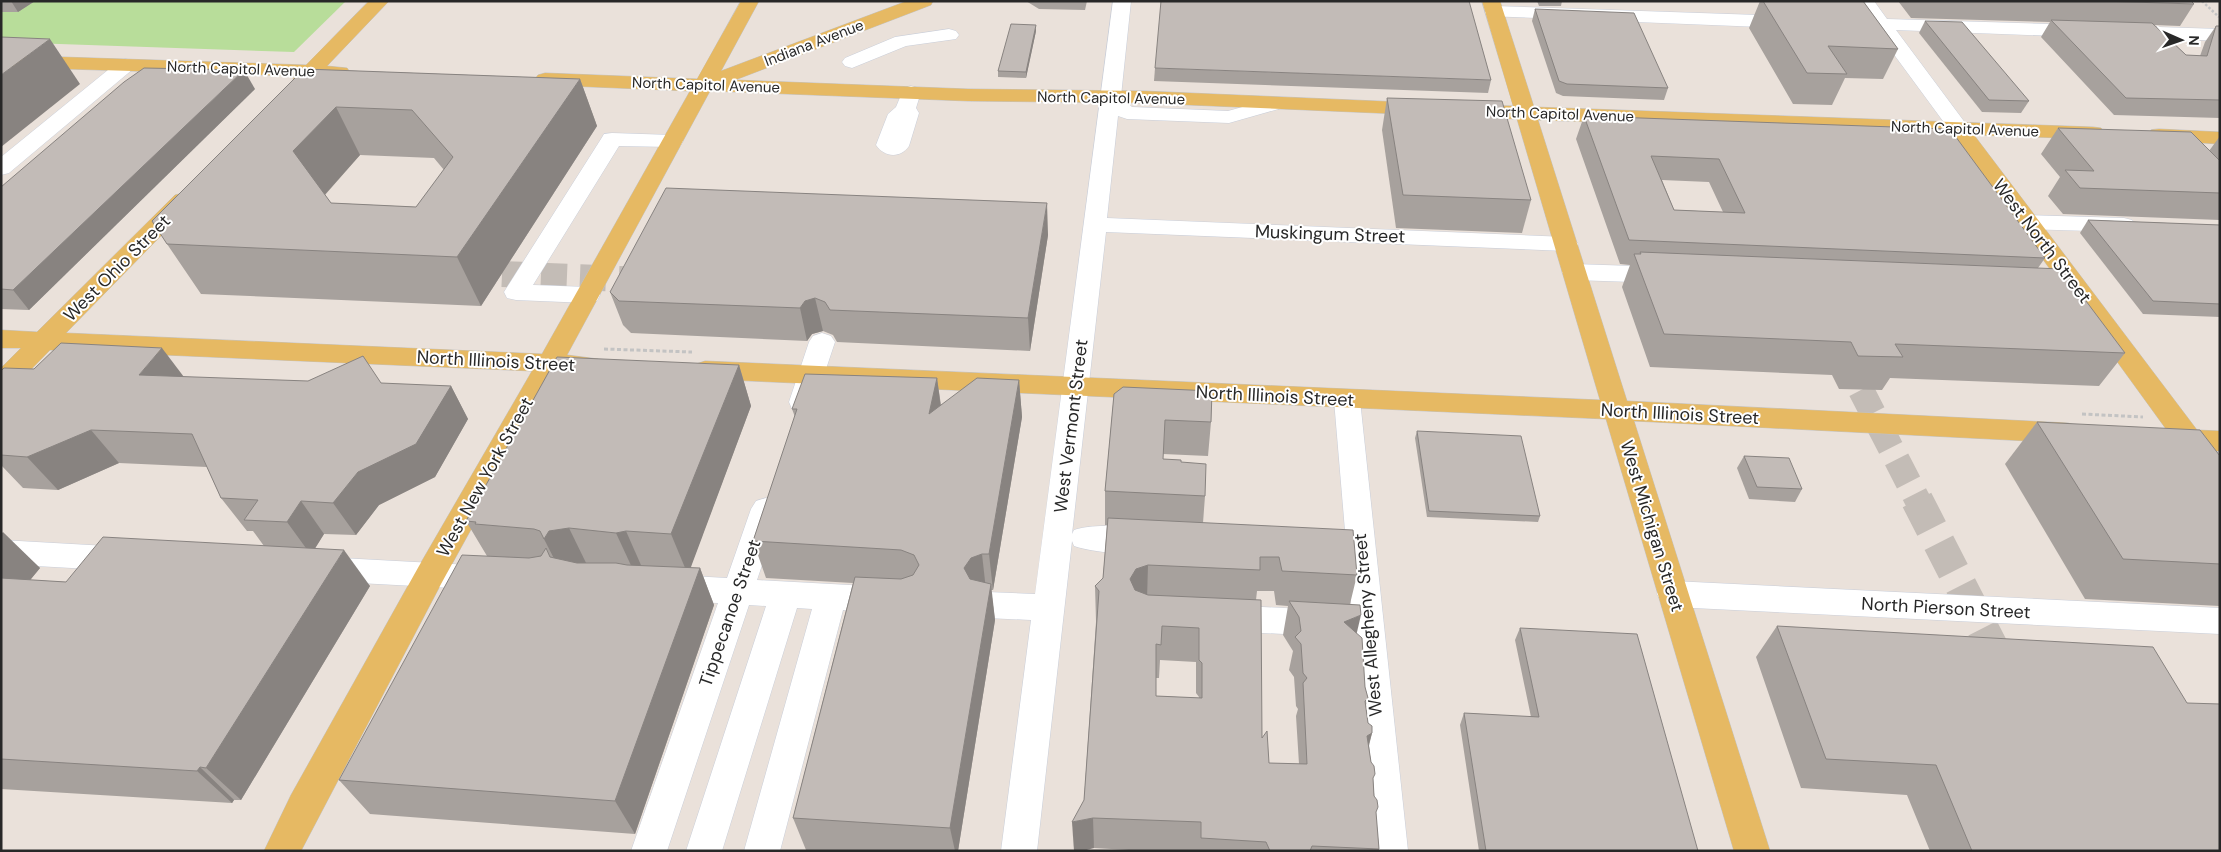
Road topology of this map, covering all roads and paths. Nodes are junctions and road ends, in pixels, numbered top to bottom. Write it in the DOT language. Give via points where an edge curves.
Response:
graph roads {
  1 [pos="380,1"];
  2 [pos="750,1"];
  3 [pos="924,1"];
  4 [pos="1122,1"];
  5 [pos="1864,1"];
  6 [pos="2202,1"];
  7 [pos="1492,7"];
  8 [pos="2220,17"];
  9 [pos="1881,24"];
  10 [pos="949,35"];
  11 [pos="2220,35"];
  12 [pos="1,60"];
  13 [pos="852,62"];
  14 [pos="126,64"];
  15 [pos="310,71"];
  16 [pos="361,73"];
  17 [pos="522,78"];
  18 [pos="704,85"];
  19 [pos="291,92"];
  20 [pos="1110,97"];
  21 [pos="1275,104"];
  22 [pos="1526,113"];
  23 [pos="1958,128"];
  24 [pos="2112,134"];
  25 [pos="2139,134"];
  26 [pos="2166,136"];
  27 [pos="2220,138"];
  28 [pos="672,141"];
  29 [pos="2189,160"];
  30 [pos="1,168"];
  31 [pos="195,188"];
  32 [pos="2028,222"];
  33 [pos="1095,225"];
  34 [pos="2144,226"];
  35 [pos="1566,244"];
  36 [pos="1574,272"];
  37 [pos="1689,277"];
  38 [pos="2057,293"];
  39 [pos="2081,294"];
  40 [pos="588,295"];
  41 [pos="1,339"];
  42 [pos="45,341"];
  43 [pos="822,342"];
  44 [pos="550,364"];
  45 [pos="614,366"];
  46 [pos="683,369"];
  47 [pos="811,374"];
  48 [pos="1,384"];
  49 [pos="1076,386"];
  50 [pos="1347,400"];
  51 [pos="1617,410"];
  52 [pos="791,433"];
  53 [pos="2097,435"];
  54 [pos="2147,437"];
  55 [pos="2190,440"];
  56 [pos="2220,441"];
  57 [pos="776,480"];
  58 [pos="2220,481"];
  59 [pos="1085,538"];
  60 [pos="1171,542"];
  61 [pos="1,552"];
  62 [pos="151,560"];
  63 [pos="290,568"];
  64 [pos="430,575"];
  65 [pos="516,580"];
  66 [pos="644,587"];
  67 [pos="738,592"];
  68 [pos="1673,594"];
  69 [pos="785,595"];
  70 [pos="831,597"];
  71 [pos="908,601"];
  72 [pos="987,605"];
  73 [pos="1049,608"];
  74 [pos="1195,616"];
  75 [pos="2220,621"];
  76 [pos="1368,626"];
  77 [pos="282,851"];
  78 [pos="649,851"];
  79 [pos="704,851"];
  80 [pos="762,851"];
  81 [pos="1019,851"];
  82 [pos="1390,851"];
  83 [pos="1752,851"];
  1 -- 15 [label="main road"];
  2 -- 18 [label="main road, West New York Street"];
  3 -- 18 [label="main road, Indiana Avenue"];
  4 -- 20 [label="street, West Vermont Street"];
  5 -- 9 [label="street, West North Street"];
  6 -- 8 [label="path"];
  7 -- 9 [label="street"];
  7 -- 22 [label="main road, West Michigan Street"];
  9 -- 11 [label="street"];
  9 -- 23 [label="street, West North Street"];
  10 -- 13 [label="street" via="902,40"];
  12 -- 14 [label="main road, North Capitol Avenue"];
  14 -- 15 [label="main road, North Capitol Avenue"];
  14 -- 30 [label="street"];
  15 -- 16 [label="main road, North Capitol Avenue"];
  15 -- 19 [label="main road"];
  17 -- 18 [label="main road, North Capitol Avenue"];
  18 -- 20 [label="main road, North Capitol Avenue" via="908,101"];
  18 -- 28 [label="main road, West New York Street"];
  20 -- 21 [label="street" via="1127,112 1229,117"];
  20 -- 33 [label="street, West Vermont Street"];
  21 -- 22 [label="main road, North Capitol Avenue"];
  22 -- 23 [label="main road, North Capitol Avenue"];
  22 -- 35 [label="main road, West Michigan Street"];
  23 -- 24 [label="main road, North Capitol Avenue"];
  23 -- 32 [label="main road, West North Street"];
  25 -- 26 [label="main road"];
  26 -- 27 [label="main road"];
  26 -- 29 [label="street"];
  28 -- 40 [label="main road, West New York Street"];
  28 -- 40 [label="street" via="612,139 516,292"];
  31 -- 42 [label="main road, West Ohio Street"];
  32 -- 34 [label="street"];
  32 -- 39 [label="main road, West North Street"];
  33 -- 35 [label="street, Muskingum Street"];
  33 -- 49 [label="street, West Vermont Street"];
  35 -- 36 [label="main road, West Michigan Street"];
  36 -- 37 [label="street"];
  36 -- 51 [label="main road, West Michigan Street"];
  38 -- 39 [label="street"];
  39 -- 55 [label="main road, West North Street"];
  40 -- 44 [label="main road, West New York Street"];
  41 -- 42 [label="main road, North Illinois Street"];
  42 -- 44 [label="main road, North Illinois Street"];
  42 -- 48 [label="main road, West Ohio Street"];
  43 -- 47 [label="street"];
  44 -- 45 [label="main road, North Illinois Street"];
  44 -- 64 [label="main road, West New York Street"];
  46 -- 47 [label="main road, North Illinois Street"];
  47 -- 49 [label="main road, North Illinois Street"];
  47 -- 52 [label="street"];
  49 -- 50 [label="main road, North Illinois Street"];
  49 -- 73 [label="street, West Vermont Street"];
  50 -- 51 [label="main road, North Illinois Street"];
  50 -- 76 [label="street, West Allegheny Street" via="1347,551"];
  51 -- 53 [label="main road, North Illinois Street"];
  51 -- 68 [label="main road, West Michigan Street"];
  54 -- 55 [label="main road"];
  55 -- 56 [label="main road"];
  55 -- 58 [label="main road, West North Street"];
  57 -- 67 [label="street, Tippecanoe Street"];
  59 -- 60 [label="street"];
  61 -- 62 [label="street"];
  63 -- 64 [label="street"];
  64 -- 65 [label="street"];
  64 -- 77 [label="main road, West New York Street"];
  66 -- 67 [label="street"];
  67 -- 69 [label="street"];
  67 -- 78 [label="street, Tippecanoe Street"];
  68 -- 75 [label="street, North Pierson Street"];
  68 -- 83 [label="main road, West Michigan Street"];
  69 -- 70 [label="street"];
  69 -- 79 [label="street"];
  70 -- 71 [label="street"];
  70 -- 80 [label="street"];
  72 -- 73 [label="street"];
  73 -- 81 [label="street, West Vermont Street"];
  74 -- 76 [label="street"];
  76 -- 82 [label="street, West Allegheny Street"];
}
